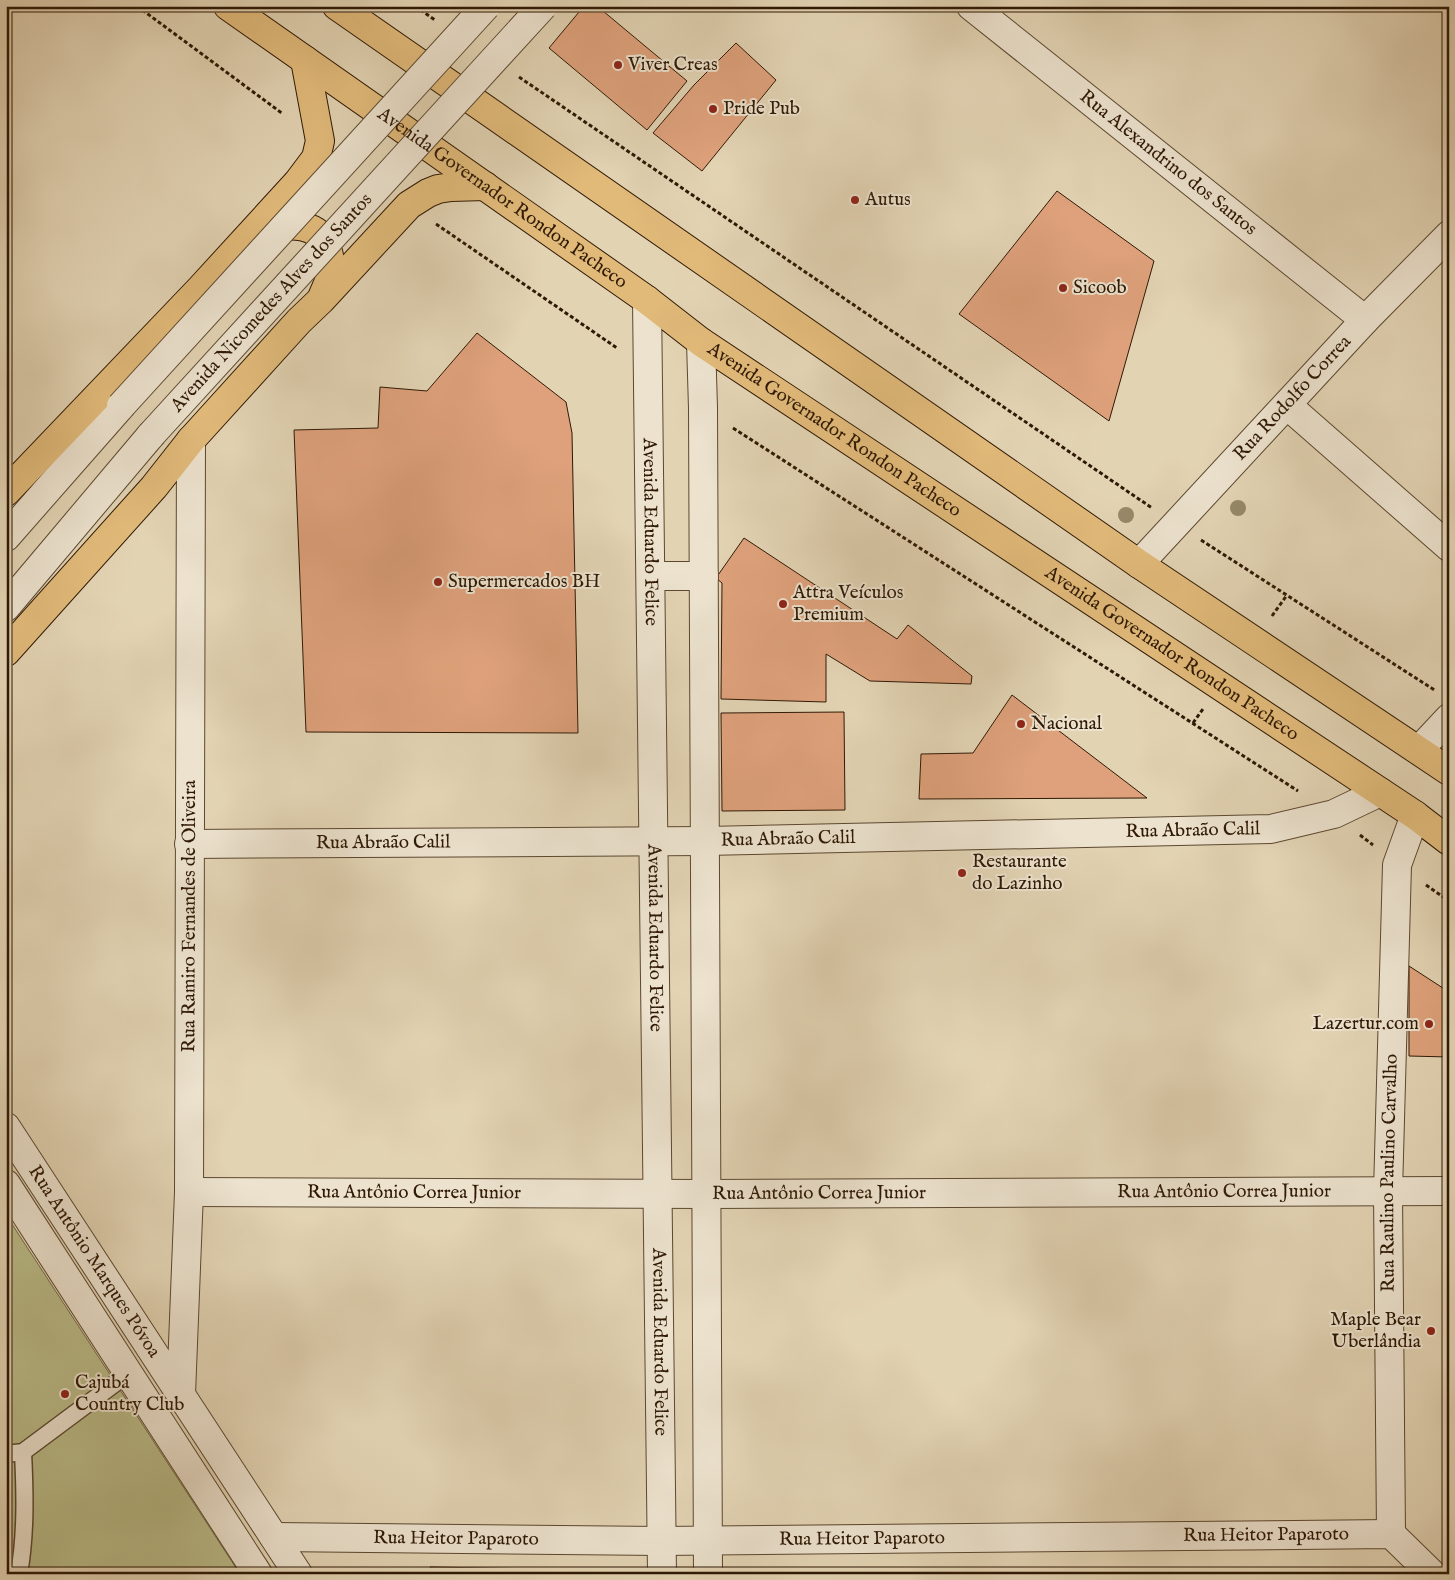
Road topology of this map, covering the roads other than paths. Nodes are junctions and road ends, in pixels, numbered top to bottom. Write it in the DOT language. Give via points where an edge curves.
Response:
graph roads {
  1 [pos="228,6"];
  2 [pos="337,6"];
  3 [pos="486,6"];
  4 [pos="543,6"];
  5 [pos="971,6"];
  6 [pos="305,60"];
  7 [pos="485,186"];
  8 [pos="253,230"];
  9 [pos="1449,235"];
  10 [pos="321,300"];
  11 [pos="647,300"];
  12 [pos="1365,320"];
  13 [pos="701,342"];
  14 [pos="1287,405"];
  15 [pos="191,440"];
  16 [pos="6,492"];
  17 [pos="6,537"];
  18 [pos="1449,547"];
  19 [pos="1139,564"];
  20 [pos="651,576"];
  21 [pos="704,576"];
  22 [pos="6,607"];
  23 [pos="6,652"];
  24 [pos="1445,706"];
  25 [pos="1419,750"];
  26 [pos="1449,771"];
  27 [pos="1380,792"];
  28 [pos="1415,815"];
  29 [pos="654,841"];
  30 [pos="705,841"];
  31 [pos="1449,841"];
  32 [pos="189,844"];
  33 [pos="6,1127"];
  34 [pos="6,1184"];
  35 [pos="1449,1191"];
  36 [pos="189,1192"];
  37 [pos="1388,1192"];
  38 [pos="657,1194"];
  39 [pos="707,1194"];
  40 [pos="129,1373"];
  41 [pos="181,1394"];
  42 [pos="23,1452"];
  43 [pos="6,1454"];
  44 [pos="1391,1534"];
  45 [pos="274,1537"];
  46 [pos="662,1541"];
  47 [pos="708,1541"];
  48 [pos="19,1574"];
  49 [pos="258,1574"];
  50 [pos="298,1574"];
  51 [pos="662,1574"];
  52 [pos="708,1574"];
  53 [pos="1432,1574"];
  1 -- 6 [label="main road, Avenida Governador Rondon Pacheco"];
  2 -- 19 [label="main road"];
  3 -- 17 [label="street, bridge" via="121,406"];
  4 -- 22 [label="street, Avenida Nicomedes Alves dos Santos, bridge" via="151,435"];
  5 -- 12 [label="street, Rua Alexandrino dos Santos"];
  6 -- 7 [label="main road, Avenida Governador Rondon Pacheco"];
  6 -- 8 [label="main road" via="320,141 316,158"];
  7 -- 10 [label="main road, Avenida Nicomedes Alves dos Santos" via="438,189 409,205"];
  7 -- 11 [label="main road, Avenida Governador Rondon Pacheco"];
  8 -- 10 [label="main road" via="298,226 320,234 330,257 330,276"];
  8 -- 16 [label="main road"];
  9 -- 12 [label="street, Rua Rodolfo Correa"];
  10 -- 15 [label="main road, Avenida Nicomedes Alves dos Santos"];
  11 -- 13 [label="main road, Avenida Governador Rondon Pacheco"];
  11 -- 20 [label="street, Avenida Eduardo Felice"];
  12 -- 14 [label="street, Rua Rodolfo Correa"];
  13 -- 21 [label="street"];
  13 -- 27 [label="main road, Avenida Governador Rondon Pacheco"];
  14 -- 18 [label="street"];
  14 -- 19 [label="street, Rua Rodolfo Correa"];
  15 -- 23 [label="main road, Avenida Nicomedes Alves dos Santos" via="154,488"];
  15 -- 32 [label="street, Rua Ramiro Fernandes de Oliveira"];
  19 -- 25 [label="main road"];
  20 -- 21 [label="street"];
  20 -- 29 [label="street, Avenida Eduardo Felice"];
  21 -- 30 [label="street"];
  24 -- 25 [label="street"];
  25 -- 26 [label="main road"];
  27 -- 28 [label="main road, Avenida Governador Rondon Pacheco"];
  27 -- 30 [label="street, Rua Abraão Calil" via="1334,814 1271,829"];
  28 -- 31 [label="main road, Avenida Governador Rondon Pacheco"];
  28 -- 37 [label="street, Rua Raulino Paulino Carvalho" via="1398,865"];
  29 -- 30 [label="street, Rua Abraão Calil"];
  29 -- 32 [label="street, Rua Abraão Calil"];
  29 -- 38 [label="street, Avenida Eduardo Felice"];
  30 -- 39 [label="street"];
  32 -- 36 [label="street, Rua Ramiro Fernandes de Oliveira"];
  33 -- 41 [label="street, Rua Antônio Marques Póvoa"];
  34 -- 40 [label="street, Rua Antônio Marques Póvoa"];
  35 -- 37 [label="street, Rua Antônio Correa Junior"];
  36 -- 38 [label="street, Rua Antônio Correa Junior"];
  36 -- 41 [label="street, Rua Ramiro Fernandes de Oliveira"];
  37 -- 39 [label="street, Rua Antônio Correa Junior"];
  37 -- 44 [label="street, Rua Raulino Paulino Carvalho"];
  38 -- 39 [label="street, Rua Antônio Correa Junior"];
  38 -- 46 [label="street, Avenida Eduardo Felice"];
  39 -- 47 [label="street"];
  40 -- 41 [label="street" via="150,1374 166,1389"];
  40 -- 42 [label="lane"];
  40 -- 49 [label="street, Rua Antônio Marques Póvoa"];
  41 -- 45 [label="street, Rua Antônio Marques Póvoa"];
  42 -- 43 [label="lane"];
  42 -- 48 [label="lane" via="24,1545"];
  44 -- 47 [label="street, Rua Heitor Paparoto"];
  44 -- 53 [label="street"];
  45 -- 46 [label="street, Rua Heitor Paparoto"];
  45 -- 50 [label="street, Rua Antônio Marques Póvoa"];
  46 -- 47 [label="street, Rua Heitor Paparoto"];
  46 -- 51 [label="street, Avenida Eduardo Felice"];
  47 -- 52 [label="street"];
}
